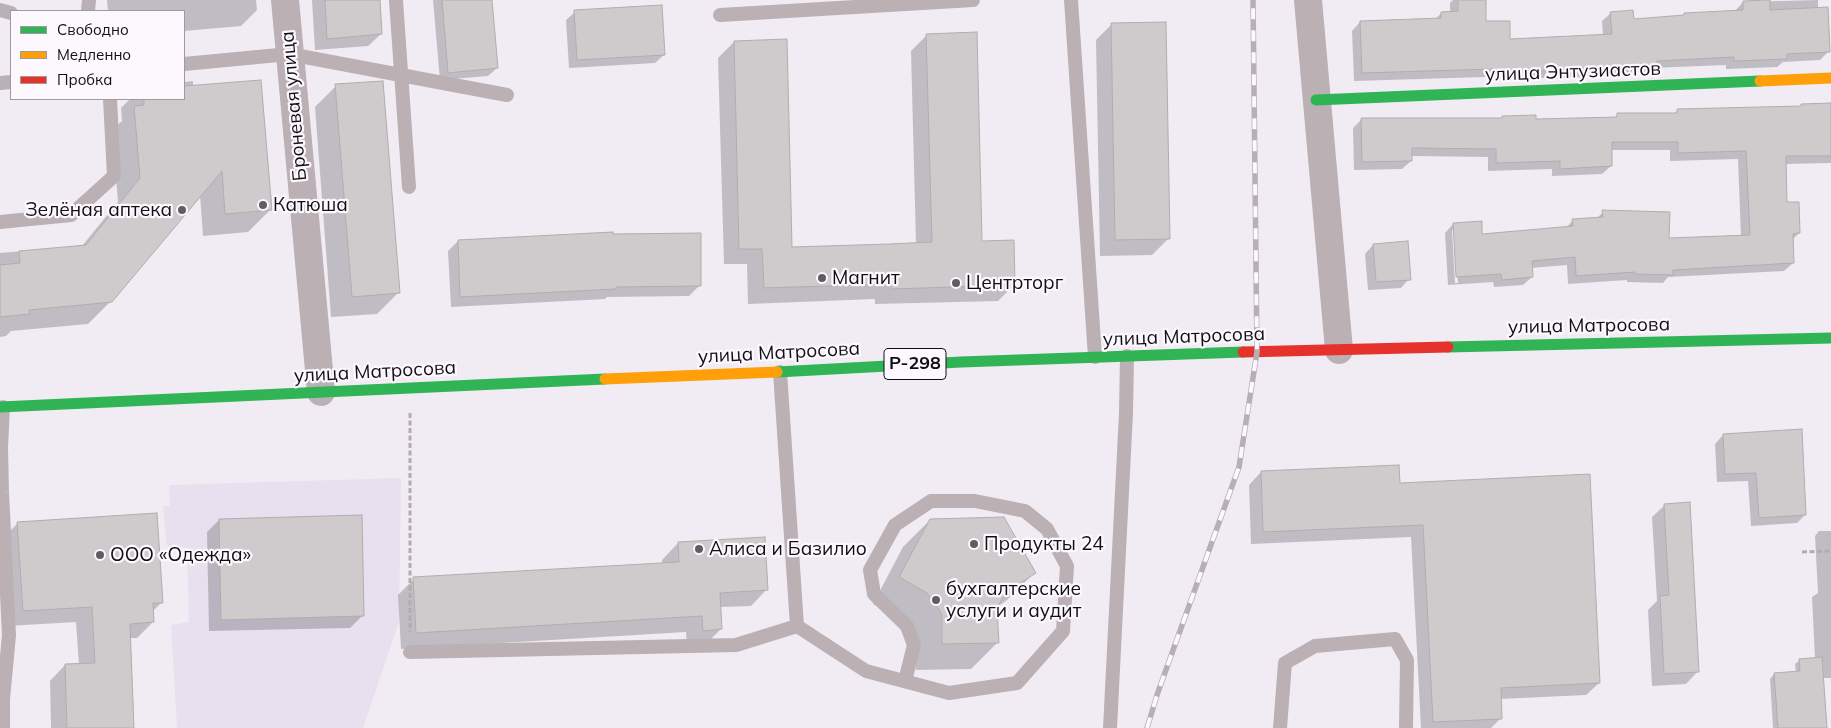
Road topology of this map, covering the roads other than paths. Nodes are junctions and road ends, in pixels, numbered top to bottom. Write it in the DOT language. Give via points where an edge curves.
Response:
graph roads {
  1 [pos="285,0"];
  2 [pos="396,0"];
  3 [pos="973,0"];
  4 [pos="1071,0"];
  5 [pos="1308,0"];
  6 [pos="720,15"];
  7 [pos="289,54"];
  8 [pos="185,64"];
  9 [pos="401,75"];
  10 [pos="1831,78"];
  11 [pos="507,94"];
  12 [pos="110,100"];
  13 [pos="1316,100"];
  14 [pos="409,187"];
  15 [pos="0,222"];
  16 [pos="1831,338"];
  17 [pos="1339,350"];
  18 [pos="1127,356"];
  19 [pos="1095,357"];
  20 [pos="780,372"];
  21 [pos="321,392"];
  22 [pos="2,407"];
  23 [pos="797,626"];
  24 [pos="410,652"];
  25 [pos="905,681"];
  26 [pos="3,728"];
  27 [pos="1110,728"];
  28 [pos="1280,728"];
  29 [pos="1406,728"];
  1 -- 7 [label="street, Броневая улица"];
  2 -- 9 [label="lane"];
  3 -- 6 [label="lane"];
  4 -- 19 [label="lane"];
  5 -- 13 [label="street"];
  7 -- 8 [label="lane"];
  7 -- 9 [label="lane"];
  7 -- 21 [label="street, Броневая улица"];
  9 -- 11 [label="lane"];
  9 -- 14 [label="lane"];
  10 -- 13 [label="main road, улица Энтузиастов"];
  12 -- 15 [label="lane" via="114,176 71,215"];
  13 -- 17 [label="street"];
  16 -- 17 [label="main road, улица Матросова / Р-298"];
  17 -- 18 [label="main road, улица Матросова / Р-298"];
  18 -- 19 [label="main road, улица Матросова / Р-298"];
  18 -- 27 [label="lane"];
  19 -- 20 [label="main road, улица Матросова / Р-298"];
  20 -- 21 [label="main road, улица Матросова / Р-298"];
  20 -- 23 [label="lane"];
  21 -- 22 [label="main road, улица Матросова / Р-298"];
  22 -- 26 [label="lane" via="2,492 9,635"];
  23 -- 24 [label="lane" via="736,645"];
  23 -- 25 [label="lane" via="866,671"];
  25 -- 25 [label="lane" via="949,693 1017,683 1062,631 1068,566 1047,529 1025,510 975,502 931,501 895,525 870,570 874,594 907,626 914,645"];
  28 -- 29 [label="lane" via="1285,663 1315,646 1395,639 1407,660"];
}
